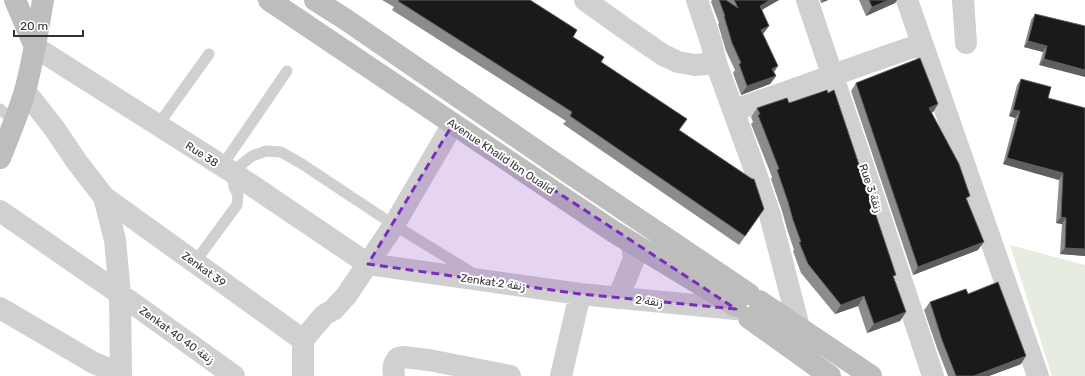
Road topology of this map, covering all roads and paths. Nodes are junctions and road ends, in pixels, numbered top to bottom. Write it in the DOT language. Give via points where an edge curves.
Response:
graph roads {
  1 [pos="15,0"];
  2 [pos="43,0"];
  3 [pos="269,0"];
  4 [pos="315,0"];
  5 [pos="585,0"];
  6 [pos="697,0"];
  7 [pos="807,0"];
  8 [pos="907,0"];
  9 [pos="963,0"];
  10 [pos="966,43"];
  11 [pos="922,44"];
  12 [pos="35,47"];
  13 [pos="209,54"];
  14 [pos="716,63"];
  15 [pos="287,71"];
  16 [pos="833,76"];
  17 [pos="25,91"];
  18 [pos="734,110"];
  19 [pos="8,115"];
  20 [pos="453,124"];
  21 [pos="158,125"];
  22 [pos="0,158"];
  23 [pos="227,169"];
  24 [pos="104,197"];
  25 [pos="0,211"];
  26 [pos="394,225"];
  27 [pos="632,244"];
  28 [pos="195,262"];
  29 [pos="368,264"];
  30 [pos="487,282"];
  31 [pos="120,294"];
  32 [pos="580,294"];
  33 [pos="618,298"];
  34 [pos="746,306"];
  35 [pos="0,308"];
  36 [pos="799,327"];
  37 [pos="303,340"];
  38 [pos="121,375"];
  39 [pos="234,376"];
  40 [pos="303,376"];
  41 [pos="394,376"];
  42 [pos="510,376"];
  43 [pos="561,376"];
  44 [pos="830,376"];
  45 [pos="871,376"];
  46 [pos="933,376"];
  47 [pos="1038,376"];
  1 -- 12 [label="main road"];
  2 -- 12 [label="main road"];
  3 -- 20 [label="main road, Avenue Khalid Ibn Oualid"];
  4 -- 34 [label="main road, Avenue Khalid Ibn Oualid" via="556,164"];
  5 -- 14 [label="street" via="678,62 695,65"];
  6 -- 14 [label="street" via="712,42"];
  7 -- 16 [label="street, Rue 3 زنقة"];
  8 -- 11 [label="street"];
  9 -- 10 [label="street"];
  11 -- 16 [label="street"];
  11 -- 47 [label="street"];
  12 -- 17 [label="main road"];
  12 -- 21 [label="street, Rue 38"];
  13 -- 21 [label="lane"];
  14 -- 18 [label="street"];
  15 -- 23 [label="lane"];
  16 -- 18 [label="street"];
  16 -- 46 [label="street, Rue 3 زنقة"];
  17 -- 19 [label="main road"];
  17 -- 24 [label="street, Zenkat 39"];
  18 -- 36 [label="street" via="770,215"];
  19 -- 22 [label="main road"];
  20 -- 26 [label="street"];
  20 -- 27 [label="main road, Avenue Khalid Ibn Oualid"];
  21 -- 23 [label="street, Rue 38"];
  23 -- 26 [label="lane" via="266,151 281,152"];
  23 -- 28 [label="lane" via="238,195 237,205"];
  23 -- 29 [label="street, Rue 38"];
  24 -- 28 [label="street, Zenkat 39"];
  24 -- 31 [label="street, Zenkat 39" via="115,240"];
  25 -- 31 [label="street, Zenkat 40 زنقة 40"];
  26 -- 29 [label="street"];
  26 -- 30 [label="lane"];
  27 -- 33 [label="street, زنقة 2" via="634,259"];
  27 -- 34 [label="main road, Avenue Khalid Ibn Oualid"];
  28 -- 37 [label="street, Zenkat 39"];
  29 -- 30 [label="street, Zenkat 2 زنقة"];
  29 -- 37 [label="street" via="339,305 324,315"];
  30 -- 32 [label="street, Zenkat 2 زنقة"];
  31 -- 38 [label="street, Zenkat 39"];
  31 -- 39 [label="street, Zenkat 40 زنقة 40"];
  32 -- 33 [label="street, Zenkat 2 زنقة"];
  32 -- 43 [label="street"];
  33 -- 34 [label="street, زنقة 2"];
  34 -- 36 [label="main road, Avenue Khalid Ibn Oualid"];
  34 -- 44 [label="main road, Avenue Khalid Ibn Oualid"];
  35 -- 38 [label="street" via="94,363"];
  36 -- 45 [label="main road, Avenue Khalid Ibn Oualid"];
  37 -- 40 [label="street"];
  41 -- 42 [label="street" via="394,362 403,357"];
}
